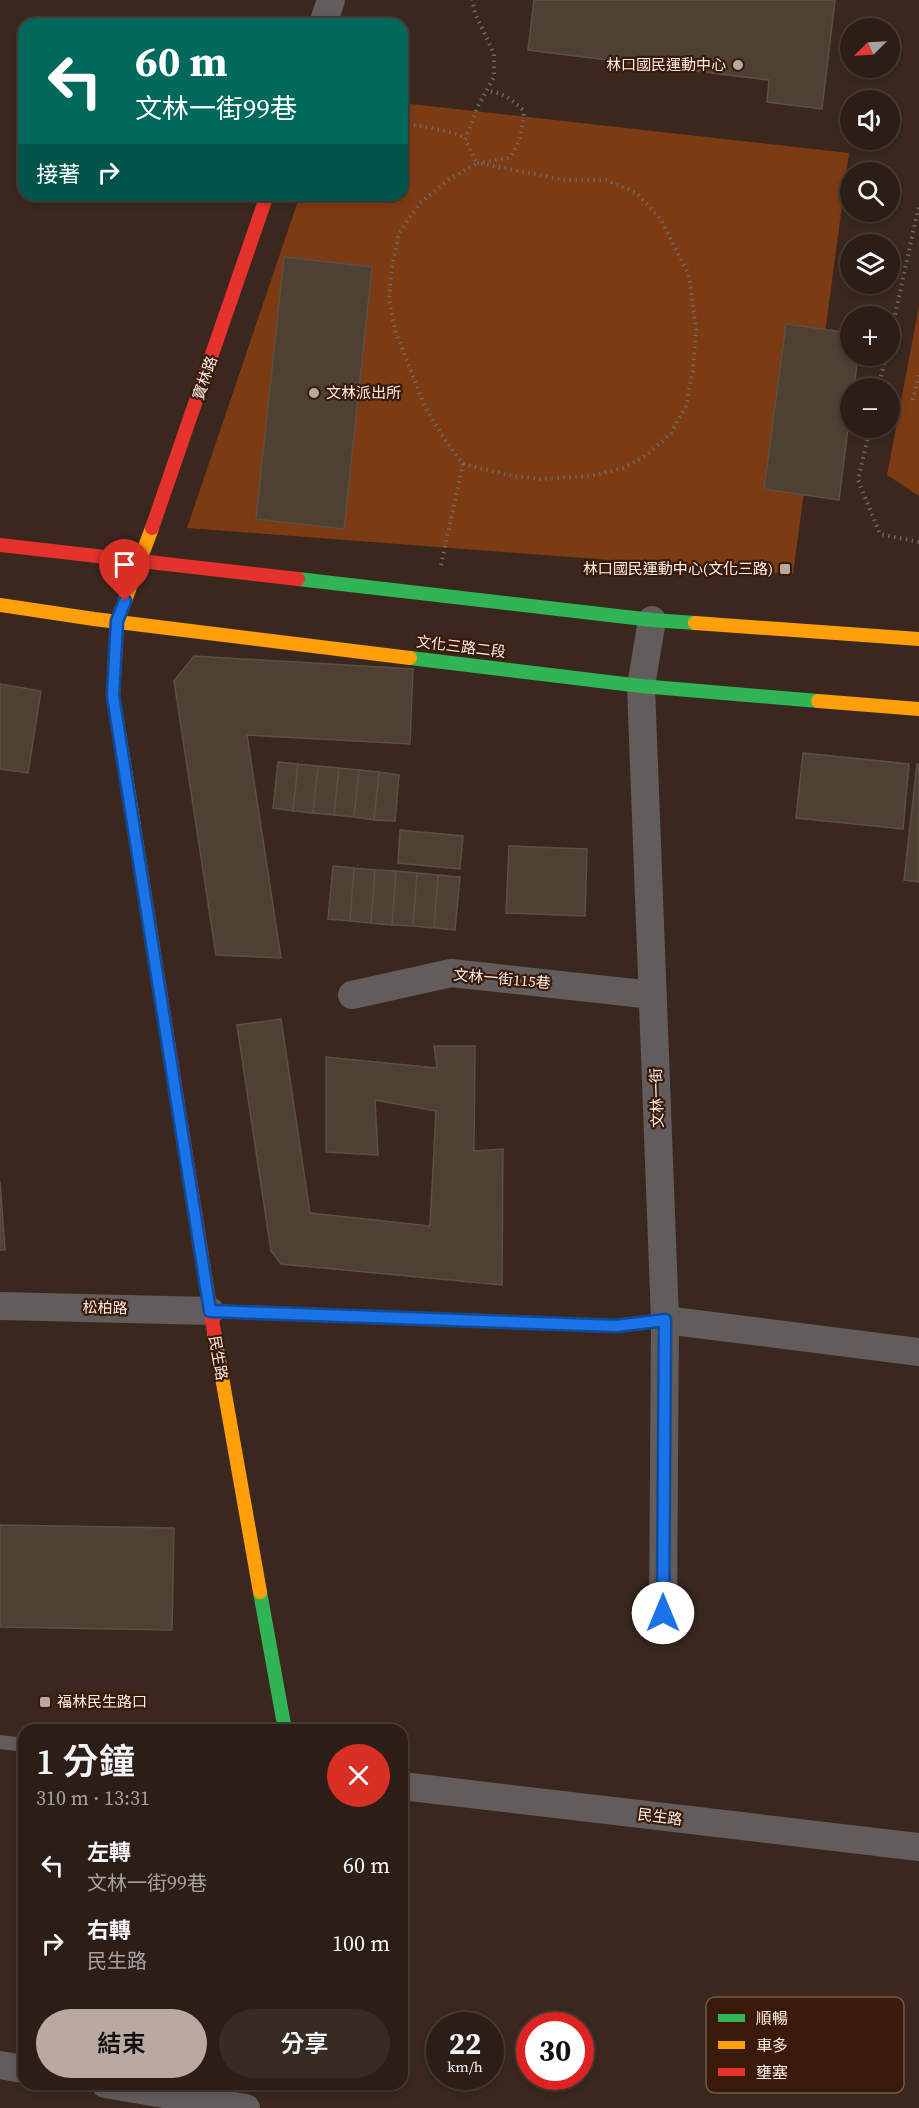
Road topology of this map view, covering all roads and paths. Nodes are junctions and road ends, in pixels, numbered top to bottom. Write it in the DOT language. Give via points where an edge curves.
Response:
graph roads {
  1 [pos="331,0"];
  2 [pos="472,0"];
  3 [pos="325,18"];
  4 [pos="486,91"];
  5 [pos="408,124"];
  6 [pos="466,137"];
  7 [pos="477,163"];
  8 [pos="265,201"];
  9 [pos="919,205"];
  10 [pos="897,306"];
  11 [pos="919,374"];
  12 [pos="913,400"];
  13 [pos="868,438"];
  14 [pos="463,464"];
  15 [pos="919,542"];
  16 [pos="0,545"];
  17 [pos="141,561"];
  18 [pos="435,595"];
  19 [pos="0,605"];
  20 [pos="652,620"];
  21 [pos="117,621"];
  22 [pos="919,639"];
  23 [pos="641,686"];
  24 [pos="919,709"];
  25 [pos="352,995"];
  26 [pos="653,995"];
  27 [pos="0,1306"];
  28 [pos="210,1311"];
  29 [pos="665,1320"];
  30 [pos="919,1352"];
  31 [pos="663,1613"];
  32 [pos="284,1724"];
  33 [pos="0,1742"];
  34 [pos="18,1744"];
  35 [pos="408,1787"];
  36 [pos="919,1847"];
  37 [pos="0,2065"];
  38 [pos="18,2068"];
  39 [pos="140,2090"];
  40 [pos="246,2108"];
  1 -- 3 [label="street"];
  2 -- 4 [label="path" via="494,54 494,77"];
  4 -- 6 [label="path"];
  4 -- 7 [label="path" via="500,92 524,111 522,128 519,145 508,158"];
  5 -- 6 [label="path"];
  6 -- 7 [label="path"];
  7 -- 14 [label="path" via="420,202 399,233 390,300 395,330 425,407"];
  7 -- 14 [label="path" via="565,180 606,180 638,194 661,220 689,275 696,328 686,406 671,433 647,455 623,468 591,476 542,479"];
  8 -- 17 [label="street, 寶林路"];
  9 -- 10 [label="path"];
  11 -- 12 [label="path"];
  13 -- 15 [label="path" via="858,480 879,534"];
  14 -- 18 [label="path"];
  16 -- 17 [label="street"];
  17 -- 18 [label="street"];
  17 -- 21 [label="street, 民生路"];
  18 -- 20 [label="street"];
  19 -- 21 [label="street, 文化三路二段"];
  20 -- 22 [label="street"];
  20 -- 23 [label="street, 文林一街"];
  21 -- 23 [label="street, 文化三路二段"];
  21 -- 28 [label="street, 民生路" via="113,696"];
  23 -- 24 [label="street, 文化三路二段"];
  23 -- 26 [label="street, 文林一街"];
  25 -- 26 [label="street, 文林一街115巷" via="451,973"];
  26 -- 29 [label="street, 文林一街"];
  27 -- 28 [label="street, 松柏路"];
  28 -- 29 [label="lane" via="616,1326"];
  28 -- 32 [label="street, 民生路"];
  29 -- 30 [label="street"];
  29 -- 31 [label="street, 文林一街"];
  33 -- 34 [label="lane"];
  35 -- 36 [label="street, 民生路"];
  37 -- 38 [label="street"];
  39 -- 40 [label="street"];
}
